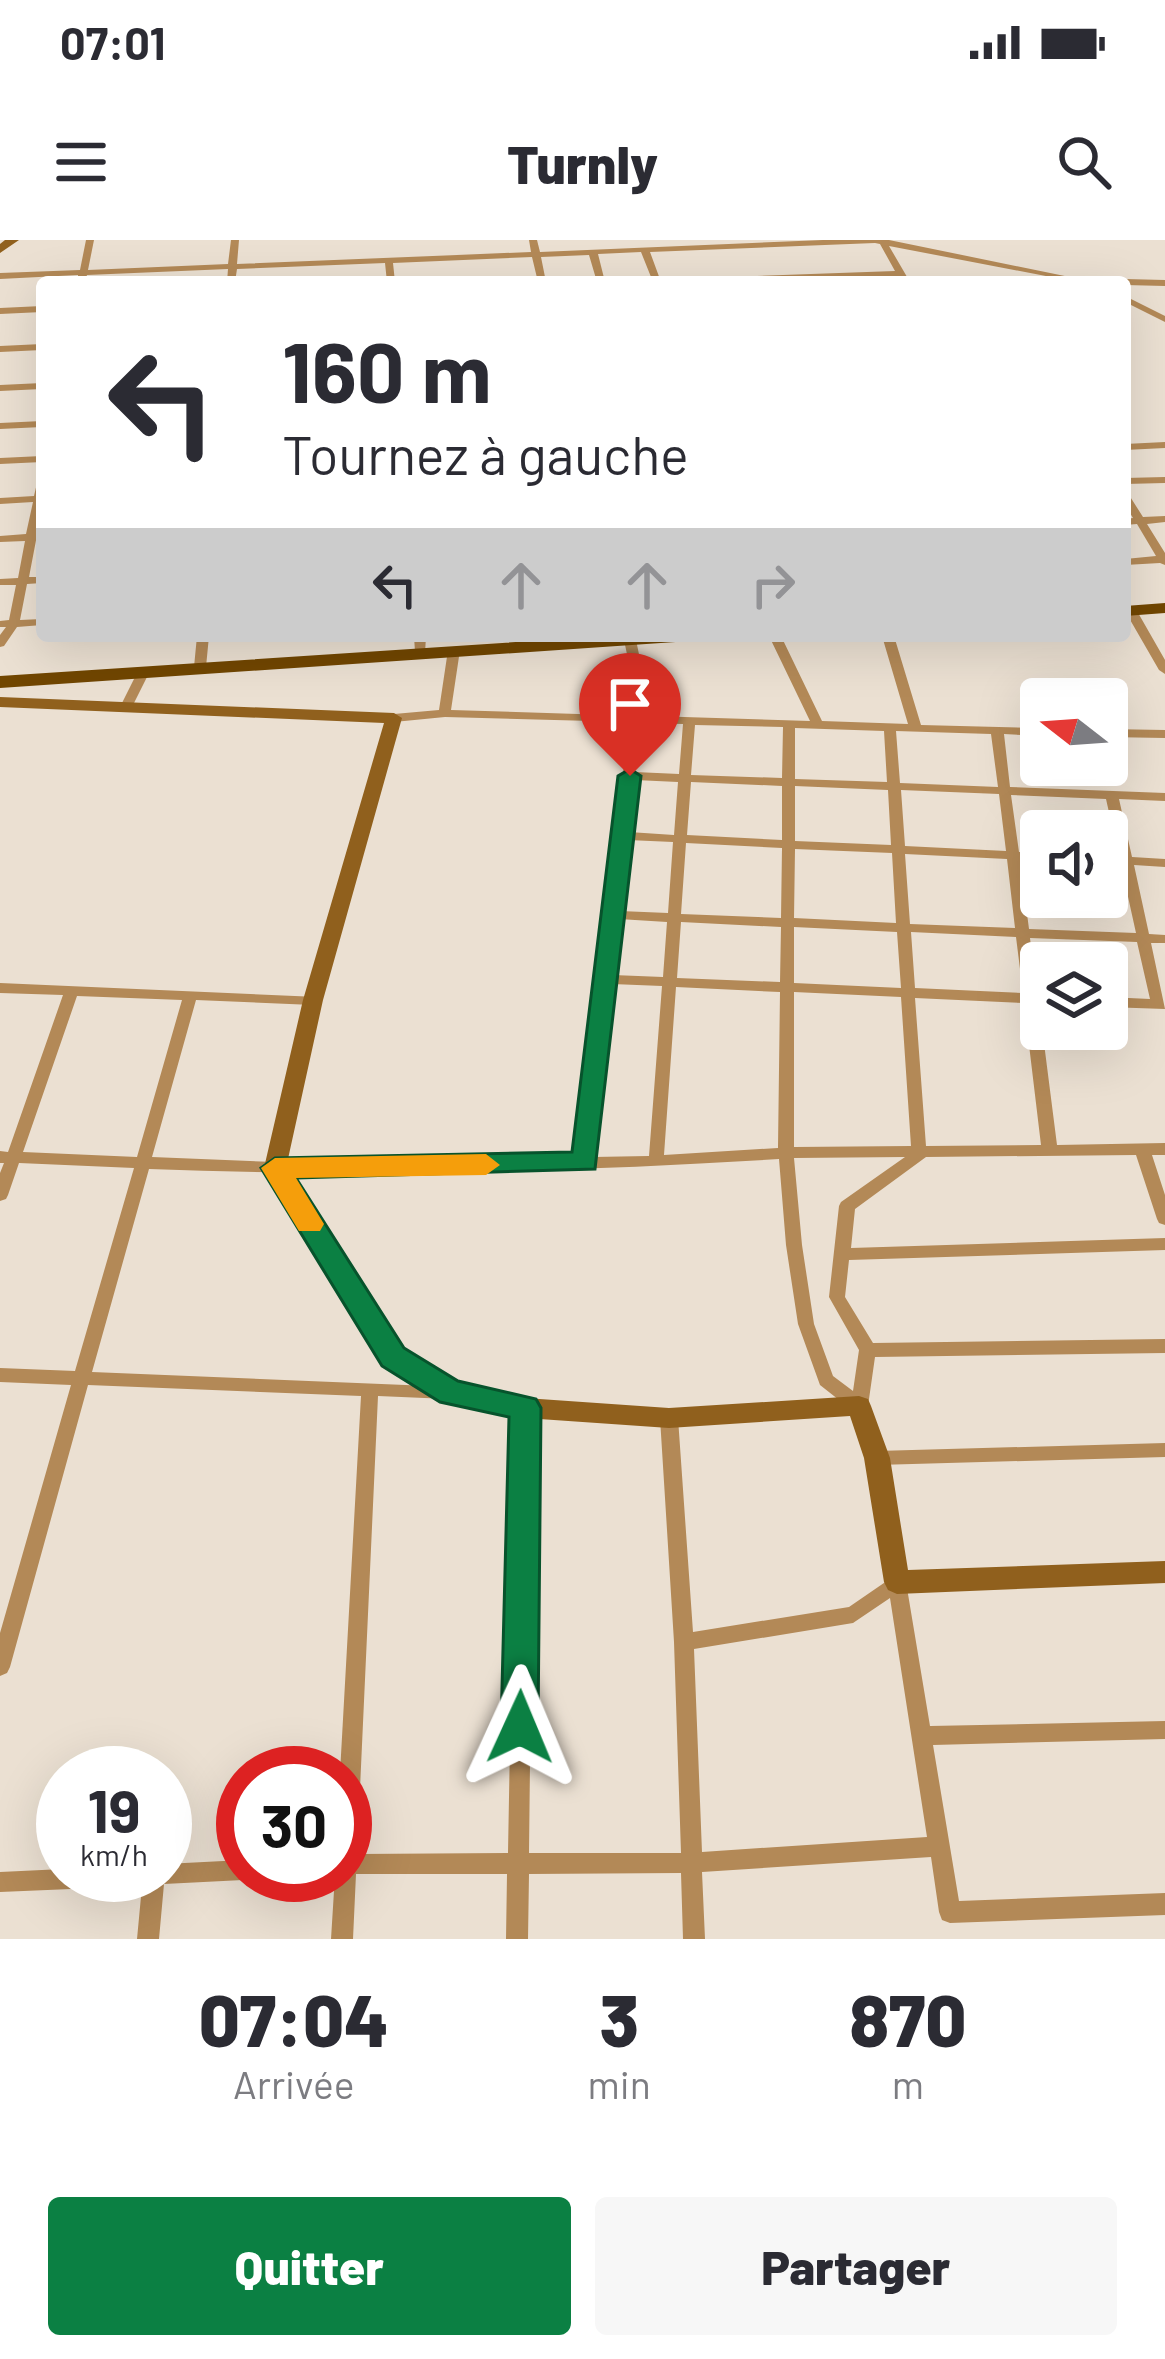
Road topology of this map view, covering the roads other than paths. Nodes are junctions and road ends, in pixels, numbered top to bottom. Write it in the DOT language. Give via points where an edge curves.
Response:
graph roads {
  1 [pos="90,240"];
  2 [pos="235,240"];
  3 [pos="532,240"];
  4 [pos="850,240"];
  5 [pos="884,241"];
  6 [pos="810,244"];
  7 [pos="756,247"];
  8 [pos="699,249"];
  9 [pos="646,251"];
  10 [pos="593,253"];
  11 [pos="536,255"];
  12 [pos="389,261"];
  13 [pos="232,267"];
  14 [pos="0,276"];
  15 [pos="83,276"];
  16 [pos="110,276"];
  17 [pos="231,276"];
  18 [pos="390,276"];
  19 [pos="541,276"];
  20 [pos="599,276"];
  21 [pos="655,276"];
  22 [pos="709,276"];
  23 [pos="769,276"];
  24 [pos="826,276"];
  25 [pos="902,276"];
  26 [pos="1065,276"];
  27 [pos="36,277"];
  28 [pos="1131,282"];
  29 [pos="1165,283"];
  30 [pos="1131,302"];
  31 [pos="36,309"];
  32 [pos="0,311"];
  33 [pos="1165,319"];
  34 [pos="36,347"];
  35 [pos="0,349"];
  36 [pos="36,386"];
  37 [pos="0,388"];
  38 [pos="36,424"];
  39 [pos="0,426"];
  40 [pos="1165,445"];
  41 [pos="1131,447"];
  42 [pos="36,459"];
  43 [pos="0,461"];
  44 [pos="1165,479"];
  45 [pos="1131,482"];
  46 [pos="36,499"];
  47 [pos="0,500"];
  48 [pos="1131,507"];
  49 [pos="36,515"];
  50 [pos="1165,520"];
  51 [pos="1140,521"];
  52 [pos="1131,522"];
  53 [pos="32,537"];
  54 [pos="0,539"];
  55 [pos="1164,560"];
  56 [pos="1131,562"];
  57 [pos="36,580"];
  58 [pos="23,581"];
  59 [pos="0,582"];
  60 [pos="1165,608"];
  61 [pos="1131,611"];
  62 [pos="1131,616"];
  63 [pos="7,624"];
  64 [pos="202,642"];
  65 [pos="578,642"];
  66 [pos="625,642"];
  67 [pos="778,642"];
  68 [pos="890,642"];
  69 [pos="0,644"];
  70 [pos="421,644"];
  71 [pos="454,650"];
  72 [pos="200,667"];
  73 [pos="1165,670"];
  74 [pos="144,671"];
  75 [pos="0,682"];
  76 [pos="0,703"];
  77 [pos="126,707"];
  78 [pos="445,713"];
  79 [pos="394,718"];
  80 [pos="641,720"];
  81 [pos="689,722"];
  82 [pos="818,726"];
  83 [pos="789,727"];
  84 [pos="890,728"];
  85 [pos="916,729"];
  86 [pos="997,730"];
  87 [pos="1020,731"];
  88 [pos="1128,733"];
  89 [pos="1165,734"];
  90 [pos="630,776"];
  91 [pos="685,779"];
  92 [pos="789,783"];
  93 [pos="894,787"];
  94 [pos="1005,791"];
  95 [pos="1112,795"];
  96 [pos="1165,797"];
  97 [pos="1115,810"];
  98 [pos="623,836"];
  99 [pos="680,840"];
  100 [pos="788,845"];
  101 [pos="899,850"];
  102 [pos="1013,856"];
  103 [pos="1020,856"];
  104 [pos="1128,861"];
  105 [pos="1165,863"];
  106 [pos="1128,866"];
  107 [pos="615,915"];
  108 [pos="674,919"];
  109 [pos="787,923"];
  110 [pos="905,928"];
  111 [pos="1024,933"];
  112 [pos="1143,938"];
  113 [pos="1165,939"];
  114 [pos="1026,942"];
  115 [pos="608,979"];
  116 [pos="670,982"];
  117 [pos="0,988"];
  118 [pos="786,988"];
  119 [pos="72,991"];
  120 [pos="910,993"];
  121 [pos="190,996"];
  122 [pos="1020,998"];
  123 [pos="313,1000"];
  124 [pos="1128,1003"];
  125 [pos="1161,1004"];
  126 [pos="1041,1050"];
  127 [pos="1142,1149"];
  128 [pos="1165,1149"];
  129 [pos="1050,1151"];
  130 [pos="786,1153"];
  131 [pos="919,1154"];
  132 [pos="7,1157"];
  133 [pos="656,1161"];
  134 [pos="585,1162"];
  135 [pos="142,1163"];
  136 [pos="275,1168"];
  137 [pos="0,1195"];
  138 [pos="1165,1220"];
  139 [pos="1165,1244"];
  140 [pos="841,1254"];
  141 [pos="1165,1346"];
  142 [pos="868,1349"];
  143 [pos="0,1375"];
  144 [pos="82,1378"];
  145 [pos="370,1390"];
  146 [pos="451,1393"];
  147 [pos="860,1406"];
  148 [pos="525,1408"];
  149 [pos="669,1418"];
  150 [pos="1165,1450"];
  151 [pos="877,1458"];
  152 [pos="1165,1572"];
  153 [pos="897,1582"];
  154 [pos="684,1642"];
  155 [pos="0,1667"];
  156 [pos="1165,1730"];
  157 [pos="922,1736"];
  158 [pos="352,1746"];
  159 [pos="939,1846"];
  160 [pos="517,1863"];
  161 [pos="689,1863"];
  162 [pos="372,1864"];
  163 [pos="36,1880"];
  164 [pos="0,1882"];
  165 [pos="151,1902"];
  166 [pos="344,1902"];
  167 [pos="1165,1904"];
  168 [pos="148,1939"];
  169 [pos="342,1939"];
  170 [pos="518,1939"];
  171 [pos="694,1939"];
  1 -- 15 [label="street"];
  2 -- 13 [label="street"];
  3 -- 11 [label="street"];
  4 -- 5 [label="street"];
  5 -- 6 [label="street"];
  5 -- 25 [label="street"];
  5 -- 26 [label="street"];
  6 -- 7 [label="street"];
  6 -- 24 [label="street"];
  7 -- 8 [label="street"];
  7 -- 23 [label="street"];
  8 -- 9 [label="street"];
  8 -- 22 [label="street"];
  9 -- 10 [label="street"];
  9 -- 21 [label="street"];
  10 -- 11 [label="street"];
  10 -- 20 [label="street"];
  11 -- 12 [label="street"];
  11 -- 19 [label="street"];
  12 -- 13 [label="street"];
  12 -- 18 [label="street"];
  13 -- 16 [label="street"];
  13 -- 17 [label="street"];
  14 -- 27 [label="street"];
  28 -- 29 [label="street"];
  30 -- 33 [label="street"];
  31 -- 32 [label="street"];
  34 -- 35 [label="street"];
  36 -- 37 [label="street"];
  38 -- 39 [label="street"];
  40 -- 41 [label="street"];
  42 -- 43 [label="street"];
  44 -- 45 [label="street"];
  46 -- 47 [label="street"];
  48 -- 51 [label="street"];
  49 -- 53 [label="street"];
  50 -- 51 [label="street"];
  51 -- 52 [label="street"];
  51 -- 55 [label="street"];
  53 -- 54 [label="street"];
  53 -- 58 [label="street"];
  55 -- 56 [label="street"];
  57 -- 58 [label="street"];
  58 -- 59 [label="street"];
  58 -- 63 [label="street"];
  60 -- 61 [label="main road"];
  62 -- 73 [label="street"];
  63 -- 69 [label="street"];
  64 -- 72 [label="street"];
  65 -- 71 [label="main road"];
  66 -- 80 [label="street"];
  67 -- 82 [label="street"];
  68 -- 85 [label="street"];
  70 -- 71 [label="main road"];
  70 -- 72 [label="main road"];
  71 -- 78 [label="street"];
  72 -- 74 [label="main road"];
  74 -- 75 [label="main road"];
  74 -- 77 [label="street"];
  76 -- 77 [label="street"];
  77 -- 79 [label="street"];
  78 -- 79 [label="street"];
  78 -- 80 [label="street"];
  79 -- 123 [label="street"];
  80 -- 81 [label="street"];
  80 -- 90 [label="street"];
  81 -- 83 [label="street"];
  81 -- 91 [label="street"];
  82 -- 83 [label="street"];
  82 -- 84 [label="street"];
  83 -- 92 [label="street"];
  84 -- 85 [label="street"];
  84 -- 93 [label="street"];
  85 -- 86 [label="street"];
  86 -- 87 [label="street"];
  86 -- 94 [label="street"];
  88 -- 89 [label="street"];
  90 -- 91 [label="street"];
  90 -- 98 [label="street"];
  91 -- 92 [label="street"];
  91 -- 99 [label="street"];
  92 -- 93 [label="street"];
  92 -- 100 [label="street"];
  93 -- 94 [label="street"];
  93 -- 101 [label="street"];
  94 -- 95 [label="street"];
  94 -- 102 [label="street"];
  95 -- 96 [label="street"];
  95 -- 97 [label="street"];
  98 -- 99 [label="street"];
  98 -- 107 [label="street"];
  99 -- 100 [label="street"];
  99 -- 108 [label="street"];
  100 -- 101 [label="street"];
  100 -- 109 [label="street"];
  101 -- 102 [label="street"];
  101 -- 110 [label="street"];
  102 -- 103 [label="street"];
  102 -- 111 [label="street"];
  104 -- 105 [label="street"];
  106 -- 112 [label="street"];
  107 -- 108 [label="street"];
  107 -- 115 [label="street"];
  108 -- 109 [label="street"];
  108 -- 116 [label="street"];
  109 -- 110 [label="street"];
  109 -- 118 [label="street"];
  110 -- 111 [label="street"];
  110 -- 120 [label="street"];
  111 -- 112 [label="street"];
  111 -- 114 [label="street"];
  112 -- 113 [label="street"];
  112 -- 125 [label="street"];
  115 -- 116 [label="street"];
  115 -- 134 [label="street"];
  116 -- 118 [label="street"];
  116 -- 133 [label="street"];
  117 -- 119 [label="street"];
  118 -- 120 [label="street"];
  118 -- 130 [label="street"];
  119 -- 121 [label="street"];
  119 -- 132 [label="street"];
  120 -- 122 [label="street"];
  120 -- 131 [label="street"];
  121 -- 123 [label="street"];
  121 -- 135 [label="street"];
  123 -- 136 [label="street"];
  124 -- 125 [label="street"];
  126 -- 129 [label="street"];
  127 -- 128 [label="street"];
  127 -- 129 [label="street"];
  127 -- 138 [label="street"];
  129 -- 131 [label="street"];
  130 -- 131 [label="street"];
  130 -- 133 [label="street"];
  130 -- 147 [label="street" via="806,1324 826,1380"];
  131 -- 140 [label="street" via="847,1206"];
  132 -- 135 [label="street"];
  132 -- 137 [label="street"];
  133 -- 134 [label="street"];
  134 -- 136 [label="street"];
  135 -- 136 [label="street"];
  135 -- 144 [label="street"];
  136 -- 146 [label="street" via="393,1357"];
  139 -- 140 [label="street"];
  140 -- 142 [label="street" via="837,1297"];
  141 -- 142 [label="street"];
  142 -- 147 [label="street"];
  143 -- 144 [label="street"];
  144 -- 145 [label="street"];
  144 -- 155 [label="street"];
  145 -- 146 [label="street"];
  145 -- 158 [label="street"];
  146 -- 148 [label="street"];
  147 -- 149 [label="street"];
  147 -- 151 [label="street"];
  148 -- 149 [label="street"];
  148 -- 160 [label="street"];
  149 -- 154 [label="street"];
  150 -- 151 [label="street"];
  151 -- 153 [label="street"];
  152 -- 153 [label="street"];
  153 -- 154 [label="street" via="853,1615"];
  153 -- 157 [label="street"];
  154 -- 161 [label="street"];
  156 -- 157 [label="street"];
  157 -- 159 [label="street"];
  159 -- 161 [label="street"];
  159 -- 167 [label="street" via="950,1912"];
  160 -- 161 [label="street"];
  160 -- 162 [label="street"];
  160 -- 170 [label="street"];
  161 -- 171 [label="street"];
  163 -- 164 [label="street"];
  165 -- 168 [label="street"];
  166 -- 169 [label="street"];
}
